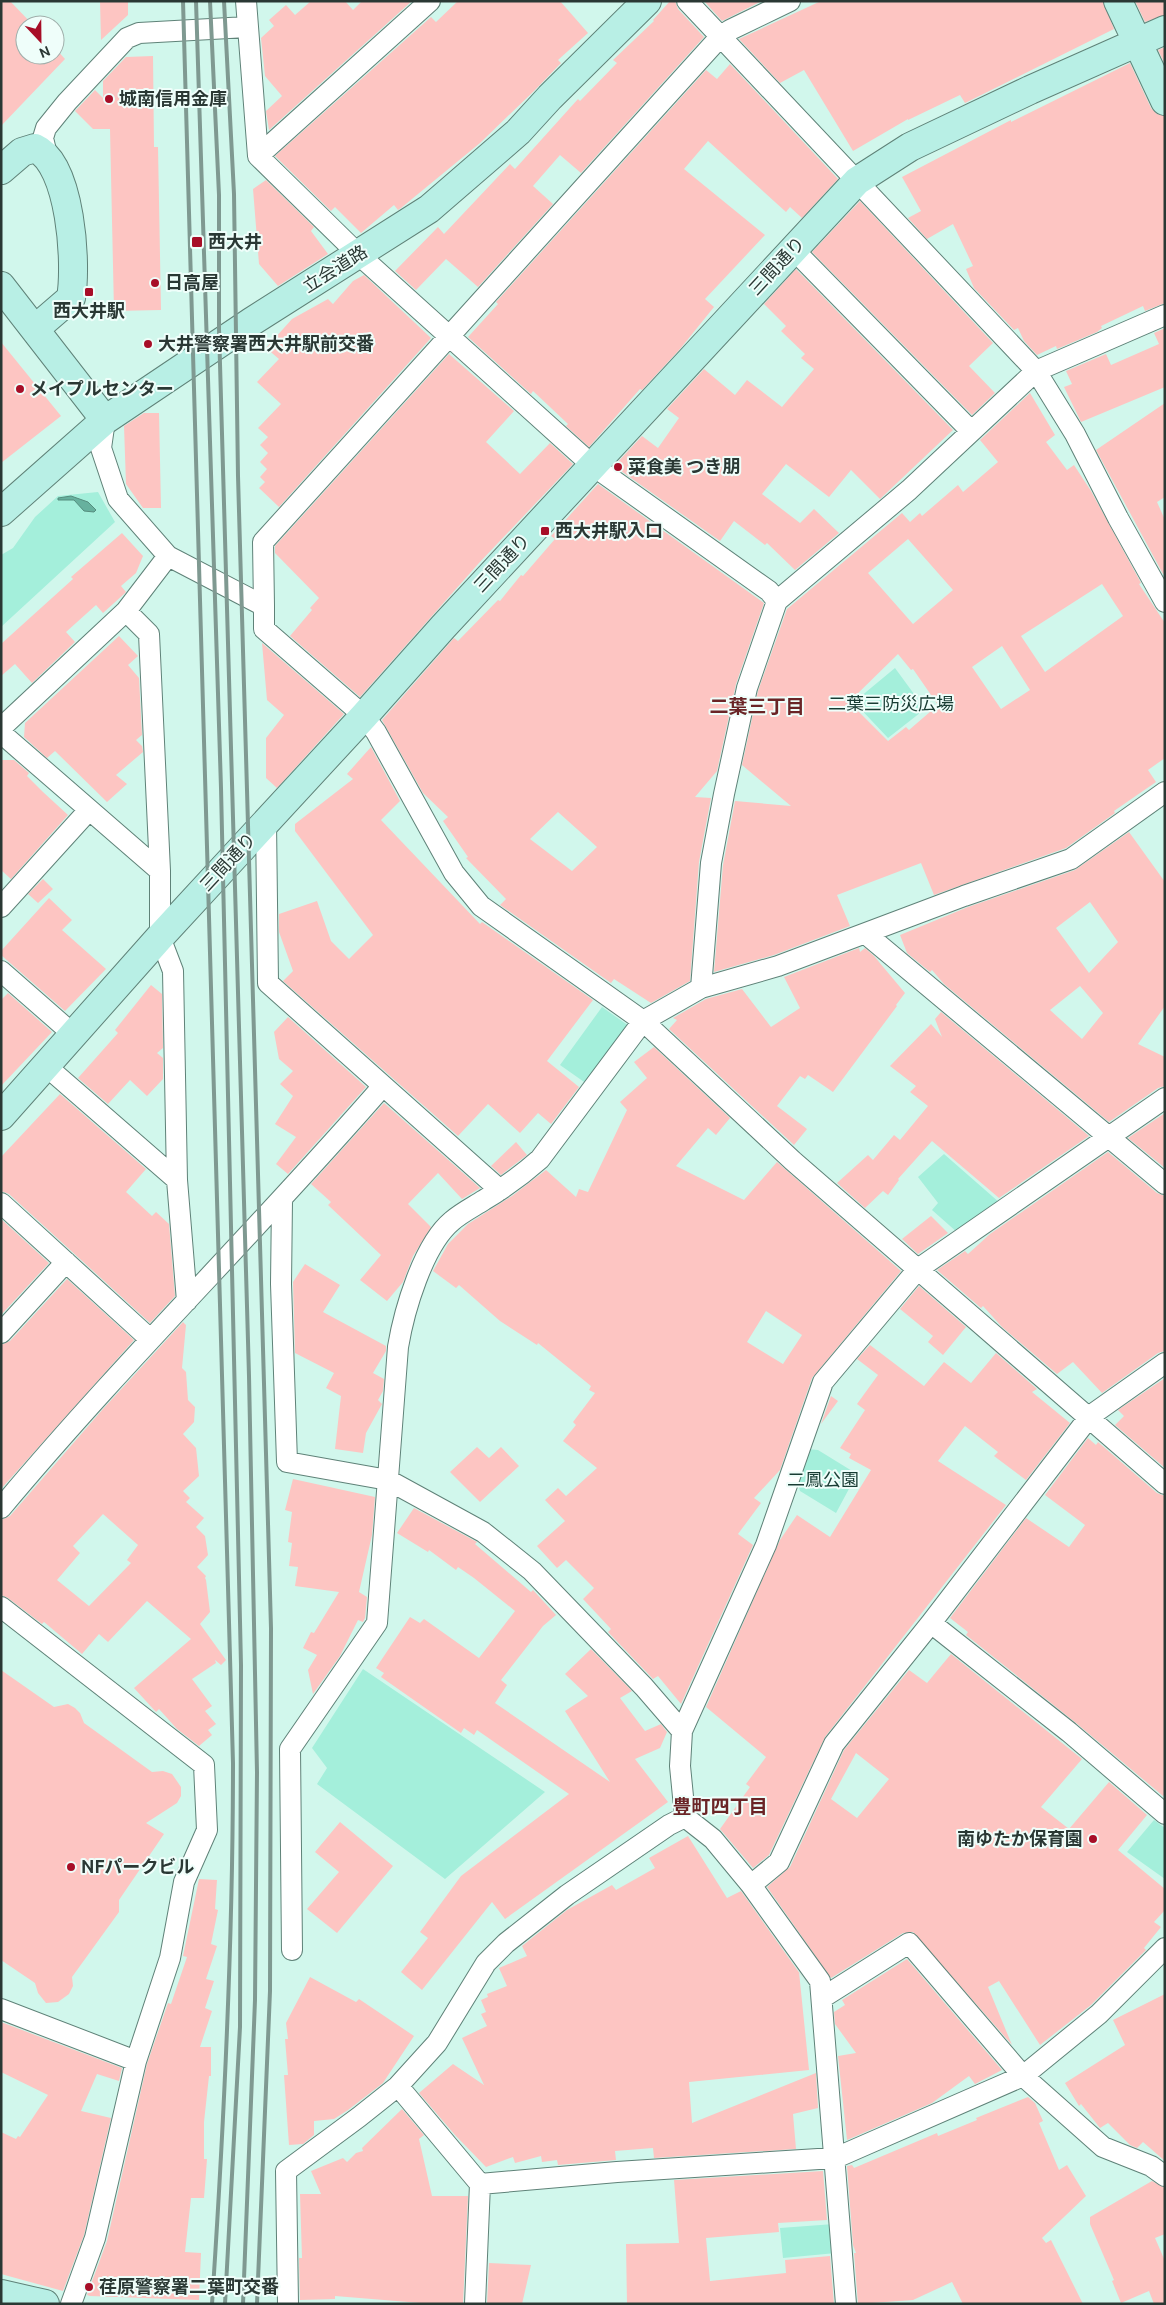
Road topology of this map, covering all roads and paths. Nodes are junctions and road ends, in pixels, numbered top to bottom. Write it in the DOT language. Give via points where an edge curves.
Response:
graph roads {
  1 [pos="246,1"];
  2 [pos="430,1"];
  3 [pos="647,1"];
  4 [pos="687,1"];
  5 [pos="790,1"];
  6 [pos="1118,1"];
  7 [pos="247,28"];
  8 [pos="1165,30"];
  9 [pos="720,37"];
  10 [pos="1138,44"];
  11 [pos="1165,101"];
  12 [pos="48,155"];
  13 [pos="258,156"];
  14 [pos="1,170"];
  15 [pos="857,181"];
  16 [pos="793,249"];
  17 [pos="358,254"];
  18 [pos="1,286"];
  19 [pos="1165,316"];
  20 [pos="35,329"];
  21 [pos="449,338"];
  22 [pos="1036,371"];
  23 [pos="105,420"];
  24 [pos="971,431"];
  25 [pos="592,466"];
  26 [pos="1,512"];
  27 [pos="168,556"];
  28 [pos="776,601"];
  29 [pos="1165,602"];
  30 [pos="264,606"];
  31 [pos="126,610"];
  32 [pos="364,716"];
  33 [pos="1,728"];
  34 [pos="1,733"];
  35 [pos="1165,792"];
  36 [pos="89,810"];
  37 [pos="266,822"];
  38 [pos="160,871"];
  39 [pos="1,907"];
  40 [pos="866,934"];
  41 [pos="160,937"];
  42 [pos="1,971"];
  43 [pos="701,988"];
  44 [pos="643,1021"];
  45 [pos="74,1035"];
  46 [pos="46,1066"];
  47 [pos="382,1087"];
  48 [pos="1165,1098"];
  49 [pos="1,1116"];
  50 [pos="1108,1137"];
  51 [pos="177,1180"];
  52 [pos="1165,1184"];
  53 [pos="500,1190"];
  54 [pos="282,1200"];
  55 [pos="1,1204"];
  56 [pos="66,1262"];
  57 [pos="918,1269"];
  58 [pos="187,1301"];
  59 [pos="1,1332"];
  60 [pos="150,1338"];
  61 [pos="1165,1362"];
  62 [pos="1090,1416"];
  63 [pos="388,1480"];
  64 [pos="1165,1484"];
  65 [pos="1,1508"];
  66 [pos="1,1607"];
  67 [pos="931,1624"];
  68 [pos="682,1731"];
  69 [pos="1165,1814"];
  70 [pos="685,1817"];
  71 [pos="751,1885"];
  72 [pos="1165,1948"];
  73 [pos="292,1950"];
  74 [pos="822,1998"];
  75 [pos="1,2009"];
  76 [pos="136,2061"];
  77 [pos="1023,2076"];
  78 [pos="398,2086"];
  79 [pos="834,2158"];
  80 [pos="1165,2176"];
  81 [pos="480,2184"];
  82 [pos="1,2294"];
  83 [pos="45,2304"];
  84 [pos="71,2304"];
  85 [pos="288,2304"];
  86 [pos="475,2304"];
  87 [pos="846,2304"];
  1 -- 7 [label="street"];
  2 -- 13 [label="street"];
  3 -- 17 [label="street, 立会道路" via="518,132 436,203"];
  4 -- 9 [label="street"];
  5 -- 9 [label="street"];
  6 -- 10 [label="street"];
  7 -- 12 [label="street" via="140,33 127,38 46,128 43,138"];
  7 -- 13 [label="street"];
  8 -- 10 [label="street, 三間通り"];
  9 -- 15 [label="street"];
  9 -- 21 [label="street"];
  10 -- 11 [label="street"];
  10 -- 15 [label="street, 三間通り" via="1030,90 910,147"];
  12 -- 14 [label="street" via="35,148 28,149"];
  12 -- 20 [label="street" via="67,203 72,292 65,304"];
  13 -- 17 [label="street"];
  15 -- 16 [label="street, 三間通り"];
  15 -- 22 [label="street"];
  16 -- 24 [label="street"];
  16 -- 25 [label="street, 三間通り"];
  17 -- 21 [label="street"];
  17 -- 23 [label="street, 立会道路" via="166,381 159,379 154,382"];
  18 -- 20 [label="street"];
  19 -- 22 [label="street"];
  20 -- 23 [label="street"];
  21 -- 25 [label="street"];
  21 -- 30 [label="street" via="263,542"];
  22 -- 24 [label="street"];
  22 -- 29 [label="street" via="1076,434"];
  23 -- 26 [label="street"];
  23 -- 27 [label="street" via="101,448 118,499"];
  24 -- 28 [label="street" via="909,490"];
  25 -- 28 [label="street" via="769,591"];
  25 -- 32 [label="street, 三間通り"];
  27 -- 30 [label="street"];
  27 -- 31 [label="street"];
  28 -- 43 [label="street" via="747,688 724,794 711,863"];
  30 -- 32 [label="street" via="264,629"];
  31 -- 33 [label="street"];
  31 -- 38 [label="street" via="149,634"];
  32 -- 37 [label="street, 三間通り"];
  32 -- 44 [label="street" via="454,873 481,906"];
  34 -- 36 [label="street"];
  35 -- 40 [label="street" via="1071,860"];
  36 -- 38 [label="street"];
  36 -- 39 [label="street"];
  37 -- 41 [label="street, 三間通り"];
  37 -- 47 [label="street" via="268,983"];
  38 -- 41 [label="street"];
  40 -- 43 [label="street" via="778,966"];
  40 -- 50 [label="street"];
  41 -- 45 [label="street, 三間通り"];
  41 -- 51 [label="street" via="174,971"];
  42 -- 45 [label="street"];
  43 -- 44 [label="street"];
  44 -- 53 [label="street" via="540,1159"];
  44 -- 57 [label="street" via="793,1161"];
  45 -- 46 [label="street, 三間通り"];
  46 -- 49 [label="street, 三間通り"];
  46 -- 51 [label="street"];
  47 -- 53 [label="street"];
  47 -- 54 [label="street"];
  48 -- 50 [label="street"];
  50 -- 52 [label="street"];
  50 -- 57 [label="street"];
  51 -- 58 [label="street"];
  53 -- 63 [label="street" via="452,1221 439,1234 420,1272 403,1318 398,1347"];
  54 -- 58 [label="street"];
  54 -- 63 [label="street" via="280,1284 287,1462"];
  55 -- 56 [label="street"];
  56 -- 59 [label="street"];
  56 -- 60 [label="street"];
  57 -- 62 [label="street" via="1078,1410"];
  57 -- 68 [label="street" via="824,1382 766,1545"];
  58 -- 60 [label="street"];
  60 -- 65 [label="street"];
  61 -- 62 [label="street"];
  62 -- 64 [label="street"];
  62 -- 67 [label="street"];
  63 -- 68 [label="street" via="483,1532 532,1572 644,1687"];
  63 -- 73 [label="street" via="377,1623 290,1749"];
  66 -- 76 [label="street" via="204,1766 206,1830 184,1882 170,1958"];
  67 -- 69 [label="street" via="1062,1727"];
  67 -- 71 [label="street" via="834,1744 779,1862"];
  68 -- 70 [label="street" via="680,1766"];
  70 -- 71 [label="street" via="713,1839"];
  70 -- 78 [label="street" via="567,1895 506,1943 486,1963 437,2043"];
  71 -- 74 [label="street" via="820,1982"];
  72 -- 77 [label="street" via="1099,2014"];
  74 -- 77 [label="street" via="909,1942"];
  74 -- 79 [label="street"];
  75 -- 76 [label="street"];
  76 -- 84 [label="street" via="95,2238"];
  77 -- 79 [label="street"];
  77 -- 80 [label="street" via="1103,2147 1151,2166"];
  78 -- 81 [label="street"];
  78 -- 85 [label="street" via="286,2171"];
  79 -- 81 [label="street"];
  79 -- 87 [label="street"];
  81 -- 86 [label="street"];
  82 -- 83 [label="street"];
}
